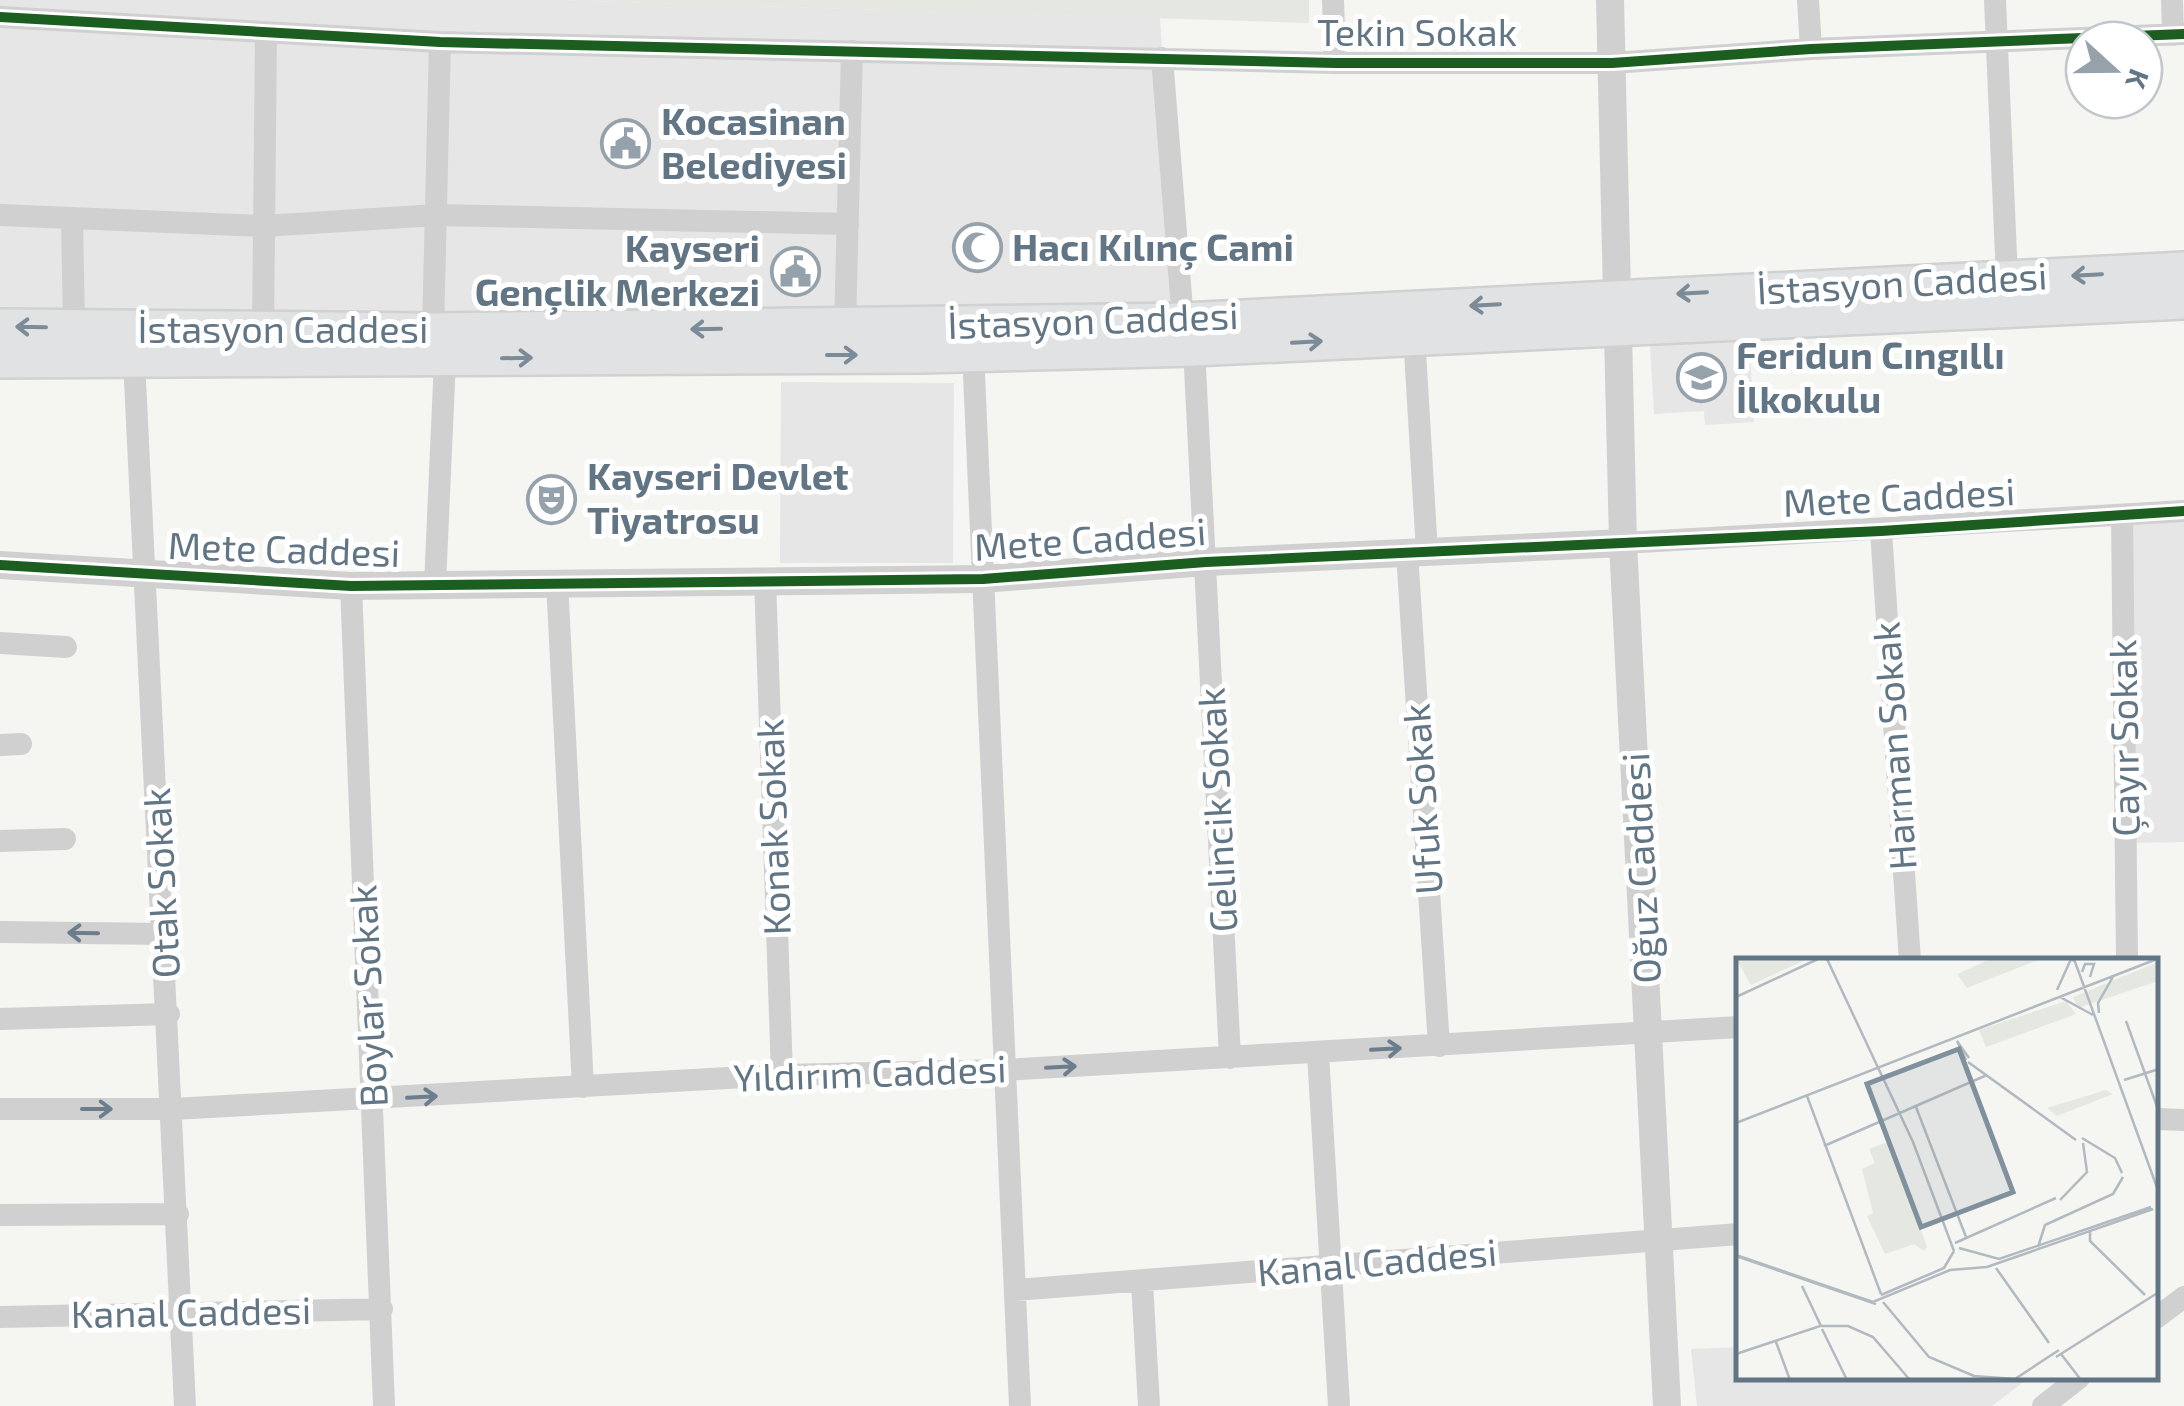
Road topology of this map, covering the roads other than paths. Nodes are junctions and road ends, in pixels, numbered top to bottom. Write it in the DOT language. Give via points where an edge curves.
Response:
graph roads {
  1 [pos="1333,0"];
  2 [pos="1610,0"];
  3 [pos="1808,0"];
  4 [pos="1995,0"];
  5 [pos="2172,0"];
  6 [pos="0,17"];
  7 [pos="266,34"];
  8 [pos="2179,35"];
  9 [pos="1996,40"];
  10 [pos="440,42"];
  11 [pos="1811,49"];
  12 [pos="852,51"];
  13 [pos="1162,58"];
  14 [pos="1335,63"];
  15 [pos="1612,64"];
  16 [pos="436,215"];
  17 [pos="0,216"];
  18 [pos="72,218"];
  19 [pos="848,224"];
  20 [pos="264,226"];
  21 [pos="2184,270"];
  22 [pos="2007,279"];
  23 [pos="2184,301"];
  24 [pos="1620,313"];
  25 [pos="0,327"];
  26 [pos="74,328"];
  27 [pos="845,328"];
  28 [pos="263,330"];
  29 [pos="1188,334"];
  30 [pos="1414,335"];
  31 [pos="439,346"];
  32 [pos="973,352"];
  33 [pos="0,360"];
  34 [pos="134,360"];
  35 [pos="2184,512"];
  36 [pos="2122,514"];
  37 [pos="1881,531"];
  38 [pos="1624,543"];
  39 [pos="1417,552"];
  40 [pos="1206,562"];
  41 [pos="0,565"];
  42 [pos="146,574"];
  43 [pos="766,579"];
  44 [pos="983,579"];
  45 [pos="557,582"];
  46 [pos="435,585"];
  47 [pos="350,586"];
  48 [pos="0,644"];
  49 [pos="66,647"];
  50 [pos="65,839"];
  51 [pos="0,841"];
  52 [pos="0,932"];
  53 [pos="165,934"];
  54 [pos="1910,958"];
  55 [pos="2127,958"];
  56 [pos="169,1014"];
  57 [pos="0,1019"];
  58 [pos="1736,1027"];
  59 [pos="1651,1034"];
  60 [pos="1439,1046"];
  61 [pos="1318,1052"];
  62 [pos="1230,1058"];
  63 [pos="1005,1070"];
  64 [pos="782,1075"];
  65 [pos="582,1087"];
  66 [pos="374,1100"];
  67 [pos="0,1108"];
  68 [pos="173,1109"];
  69 [pos="2159,1119"];
  70 [pos="2184,1120"];
  71 [pos="178,1214"];
  72 [pos="0,1215"];
  73 [pos="1736,1234"];
  74 [pos="1659,1241"];
  75 [pos="1330,1267"];
  76 [pos="1142,1282"];
  77 [pos="1015,1290"];
  78 [pos="2184,1297"];
  79 [pos="382,1309"];
  80 [pos="182,1314"];
  81 [pos="2159,1316"];
  82 [pos="0,1317"];
  83 [pos="2074,1381"];
  84 [pos="185,1406"];
  85 [pos="384,1406"];
  86 [pos="1020,1406"];
  87 [pos="1150,1406"];
  88 [pos="1339,1406"];
  89 [pos="1668,1406"];
  90 [pos="2043,1406"];
  1 -- 14 [label="street"];
  2 -- 15 [label="street, Oğuz Caddesi"];
  3 -- 11 [label="street"];
  4 -- 9 [label="street"];
  5 -- 8 [label="street"];
  6 -- 7 [label="street, Tekin Sokak"];
  7 -- 10 [label="street, Tekin Sokak"];
  7 -- 20 [label="street"];
  8 -- 9 [label="street, Tekin Sokak"];
  9 -- 11 [label="street, Tekin Sokak"];
  9 -- 22 [label="street"];
  10 -- 12 [label="street, Tekin Sokak"];
  10 -- 16 [label="street"];
  11 -- 15 [label="street, Tekin Sokak"];
  12 -- 13 [label="street, Tekin Sokak"];
  12 -- 19 [label="street"];
  13 -- 14 [label="street, Tekin Sokak"];
  13 -- 29 [label="street, Gelincik Sokak"];
  14 -- 15 [label="street, Tekin Sokak"];
  15 -- 24 [label="street, Oğuz Caddesi"];
  16 -- 19 [label="street"];
  16 -- 20 [label="street"];
  16 -- 31 [label="street"];
  17 -- 18 [label="street"];
  18 -- 20 [label="street"];
  18 -- 26 [label="street"];
  19 -- 27 [label="street"];
  20 -- 28 [label="street"];
  21 -- 22 [label="main road, İstasyon Caddesi, one-way"];
  22 -- 24 [label="main road, İstasyon Caddesi, one-way"];
  23 -- 24 [label="main road, İstasyon Caddesi"];
  24 -- 29 [label="main road, İstasyon Caddesi, one-way"];
  24 -- 30 [label="main road, İstasyon Caddesi"];
  24 -- 38 [label="street, Oğuz Caddesi"];
  26 -- 25 [label="main road, İstasyon Caddesi, one-way"];
  26 -- 28 [label="main road, İstasyon Caddesi"];
  27 -- 29 [label="main road, İstasyon Caddesi"];
  27 -- 31 [label="main road, İstasyon Caddesi, one-way"];
  28 -- 31 [label="main road, İstasyon Caddesi"];
  29 -- 30 [label="main road, İstasyon Caddesi, one-way"];
  29 -- 32 [label="main road, İstasyon Caddesi"];
  29 -- 40 [label="street, Gelincik Sokak"];
  30 -- 39 [label="street, Ufuk Sokak"];
  31 -- 32 [label="main road, İstasyon Caddesi, one-way"];
  31 -- 34 [label="main road, İstasyon Caddesi"];
  31 -- 46 [label="street"];
  32 -- 44 [label="street"];
  33 -- 34 [label="main road, İstasyon Caddesi"];
  34 -- 42 [label="street, Otak Sokak"];
  35 -- 36 [label="street, Mete Caddesi"];
  36 -- 37 [label="street, Mete Caddesi"];
  36 -- 55 [label="street, Çayır Sokak"];
  37 -- 38 [label="street, Mete Caddesi"];
  37 -- 54 [label="street, Harman Sokak"];
  38 -- 39 [label="street, Mete Caddesi"];
  38 -- 59 [label="street, Oğuz Caddesi"];
  39 -- 40 [label="street, Mete Caddesi"];
  39 -- 60 [label="street, Ufuk Sokak"];
  40 -- 44 [label="street, Mete Caddesi"];
  40 -- 62 [label="street, Gelincik Sokak"];
  41 -- 42 [label="street, Mete Caddesi"];
  42 -- 47 [label="street, Mete Caddesi"];
  42 -- 53 [label="street, Otak Sokak"];
  43 -- 44 [label="street, Mete Caddesi"];
  43 -- 45 [label="street, Mete Caddesi"];
  43 -- 64 [label="street, Konak Sokak"];
  44 -- 63 [label="street"];
  45 -- 46 [label="street, Mete Caddesi"];
  45 -- 65 [label="street"];
  46 -- 47 [label="street, Mete Caddesi"];
  47 -- 66 [label="street, Boylar Sokak"];
  48 -- 49 [label="street"];
  50 -- 51 [label="street"];
  53 -- 52 [label="street, one-way"];
  53 -- 56 [label="street, Otak Sokak"];
  56 -- 57 [label="street"];
  56 -- 68 [label="street, Otak Sokak"];
  58 -- 59 [label="street, Yıldırım Caddesi"];
  59 -- 60 [label="street, Yıldırım Caddesi"];
  59 -- 74 [label="street, Oğuz Caddesi"];
  61 -- 60 [label="street, Yıldırım Caddesi, one-way"];
  61 -- 62 [label="street, Yıldırım Caddesi"];
  61 -- 75 [label="street"];
  63 -- 62 [label="street, Yıldırım Caddesi, one-way"];
  63 -- 64 [label="street, Yıldırım Caddesi"];
  63 -- 77 [label="street"];
  64 -- 65 [label="street, Yıldırım Caddesi"];
  66 -- 65 [label="street, Yıldırım Caddesi, one-way"];
  66 -- 68 [label="street, Yıldırım Caddesi"];
  66 -- 79 [label="street, Boylar Sokak"];
  67 -- 68 [label="street, Yıldırım Caddesi, one-way"];
  68 -- 71 [label="street, Otak Sokak"];
  69 -- 70 [label="street"];
  71 -- 72 [label="street"];
  71 -- 80 [label="street, Otak Sokak"];
  73 -- 74 [label="street, Kanal Caddesi"];
  74 -- 75 [label="street, Kanal Caddesi"];
  74 -- 89 [label="street, Oğuz Caddesi"];
  75 -- 76 [label="street, Kanal Caddesi"];
  75 -- 88 [label="street"];
  76 -- 77 [label="street, Kanal Caddesi"];
  76 -- 87 [label="street"];
  77 -- 86 [label="street"];
  78 -- 81 [label="street"];
  79 -- 80 [label="street, Kanal Caddesi"];
  79 -- 85 [label="street, Boylar Sokak"];
  80 -- 82 [label="street, Kanal Caddesi"];
  80 -- 84 [label="street, Otak Sokak"];
  83 -- 90 [label="street"];
}
